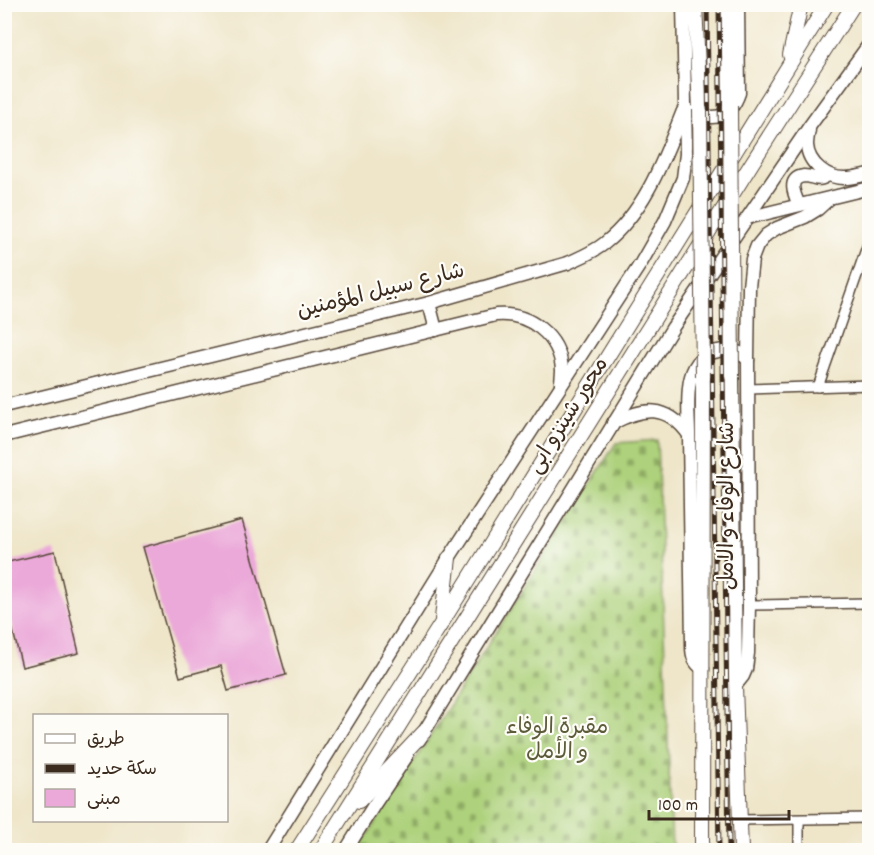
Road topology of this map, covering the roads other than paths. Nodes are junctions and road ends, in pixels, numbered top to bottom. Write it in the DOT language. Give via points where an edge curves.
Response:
graph roads {
  1 [pos="683,4"];
  2 [pos="695,4"];
  3 [pos="728,4"];
  4 [pos="738,4"];
  5 [pos="801,4"];
  6 [pos="827,4"];
  7 [pos="854,4"];
  8 [pos="870,43"];
  9 [pos="784,74"];
  10 [pos="686,104"];
  11 [pos="809,127"];
  12 [pos="870,174"];
  13 [pos="828,175"];
  14 [pos="870,188"];
  15 [pos="828,199"];
  16 [pos="799,205"];
  17 [pos="747,218"];
  18 [pos="870,238"];
  19 [pos="429,303"];
  20 [pos="436,330"];
  21 [pos="748,360"];
  22 [pos="870,385"];
  23 [pos="561,386"];
  24 [pos="818,387"];
  25 [pos="749,389"];
  26 [pos="4,406"];
  27 [pos="612,424"];
  28 [pos="689,435"];
  29 [pos="4,436"];
  30 [pos="449,558"];
  31 [pos="870,603"];
  32 [pos="749,605"];
  33 [pos="441,624"];
  34 [pos="703,669"];
  35 [pos="735,686"];
  36 [pos="424,732"];
  37 [pos="870,818"];
  38 [pos="740,820"];
  39 [pos="799,820"];
  40 [pos="337,825"];
  41 [pos="268,850"];
  42 [pos="297,850"];
  43 [pos="321,850"];
  44 [pos="345,850"];
  45 [pos="702,850"];
  46 [pos="741,850"];
  47 [pos="799,850"];
  1 -- 10 [label="street"];
  2 -- 34 [label="main road, bridge" via="703,377"];
  3 -- 35 [label="main road, bridge"];
  4 -- 10 [label="street" via="739,93 735,104 727,113 704,117"];
  5 -- 9 [label="main road"];
  6 -- 9 [label="main road, محور شينزو ابى"];
  7 -- 40 [label="main road, محور شينزو ابى"];
  8 -- 11 [label="street"];
  9 -- 33 [label="main road, محور شينزو ابى"];
  10 -- 19 [label="street, شارع سبيل المؤمنين" via="654,180 634,213 604,244 568,263"];
  10 -- 23 [label="street" via="683,178 665,221"];
  11 -- 13 [label="street" via="810,156"];
  11 -- 17 [label="street"];
  12 -- 13 [label="street" via="847,178"];
  13 -- 16 [label="street" via="797,179 793,189"];
  14 -- 15 [label="street"];
  15 -- 16 [label="street"];
  15 -- 21 [label="street, شارع الوفاء و الامل" via="805,217 766,235 757,246 749,273"];
  16 -- 17 [label="street"];
  17 -- 27 [label="street"];
  18 -- 24 [label="street"];
  19 -- 20 [label="street"];
  19 -- 26 [label="street, شارع سبيل المؤمنين"];
  20 -- 23 [label="street" via="496,315 527,319 546,333 556,350 562,368"];
  20 -- 29 [label="street"];
  21 -- 25 [label="street, شارع الوفاء و الامل"];
  21 -- 28 [label="street" via="737,351 720,350 698,362 689,384"];
  22 -- 24 [label="street"];
  23 -- 30 [label="street"];
  24 -- 25 [label="street"];
  25 -- 32 [label="street, شارع الوفاء و الامل"];
  27 -- 28 [label="street, شارع الوفاء و الامل" via="651,411 678,421"];
  27 -- 36 [label="street"];
  28 -- 34 [label="street, شارع الوفاء و الامل" via="692,653"];
  30 -- 33 [label="main road"];
  30 -- 41 [label="street"];
  31 -- 32 [label="street"];
  32 -- 35 [label="street, شارع الوفاء و الامل" via="746,669"];
  33 -- 42 [label="main road, محور شينزو ابى"];
  34 -- 45 [label="main road, شارع الوفاء و الامل"];
  35 -- 38 [label="main road, شارع الوفاء و الامل"];
  36 -- 40 [label="main road"];
  36 -- 44 [label="street"];
  37 -- 39 [label="street"];
  38 -- 39 [label="street"];
  38 -- 46 [label="main road, شارع الوفاء و الامل"];
  39 -- 47 [label="street"];
  40 -- 43 [label="main road, محور شينزو ابى"];
}
